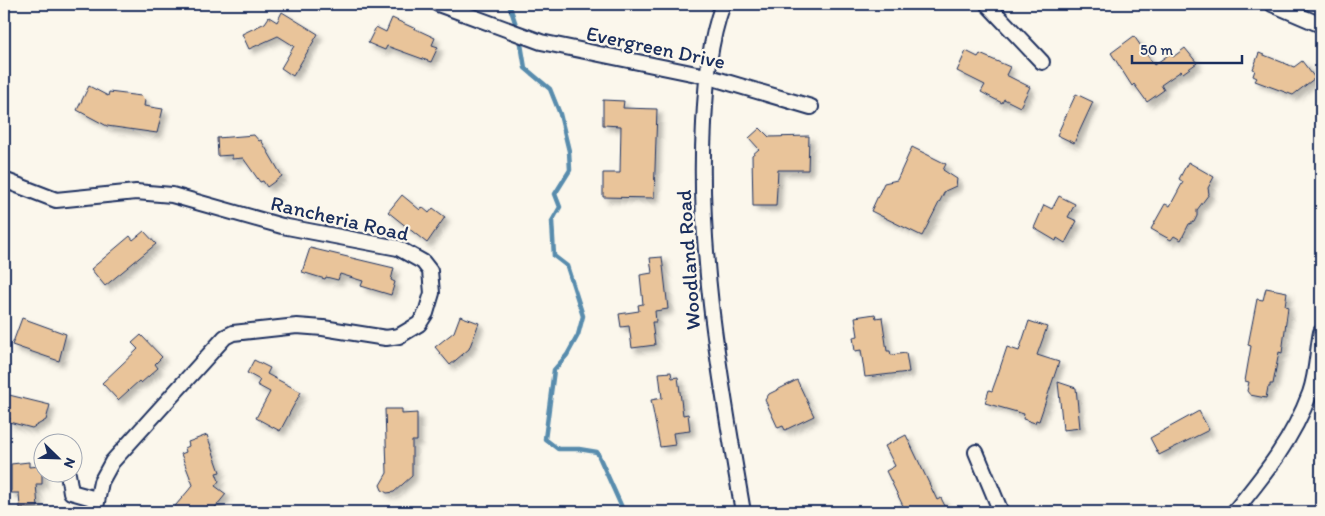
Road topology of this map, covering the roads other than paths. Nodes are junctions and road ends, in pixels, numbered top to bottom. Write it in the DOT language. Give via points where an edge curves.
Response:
graph roads {
  1 [pos="438,4"];
  2 [pos="723,4"];
  3 [pos="987,4"];
  4 [pos="1272,4"];
  5 [pos="1321,25"];
  6 [pos="1042,62"];
  7 [pos="706,76"];
  8 [pos="811,107"];
  9 [pos="4,180"];
  10 [pos="1321,332"];
  11 [pos="976,452"];
  12 [pos="70,484"];
  13 [pos="96,505"];
  14 [pos="743,512"];
  15 [pos="1001,512"];
  16 [pos="1234,512"];
  1 -- 7 [label="street, Evergreen Drive" via="541,42"];
  2 -- 7 [label="street, Woodland Road"];
  3 -- 6 [label="street"];
  4 -- 5 [label="street"];
  7 -- 8 [label="street, Evergreen Drive"];
  7 -- 14 [label="street, Woodland Road" via="701,185 709,302"];
  9 -- 13 [label="street, Rancheria Road" via="56,200 136,192 172,195 282,226 398,248 423,262 430,271 432,293 426,313 419,324 398,336 386,338 297,326 234,333 225,337 112,462 101,482"];
  10 -- 16 [label="street" via="1311,387 1291,436"];
  11 -- 15 [label="street"];
  12 -- 13 [label="street" via="71,492"];
}
